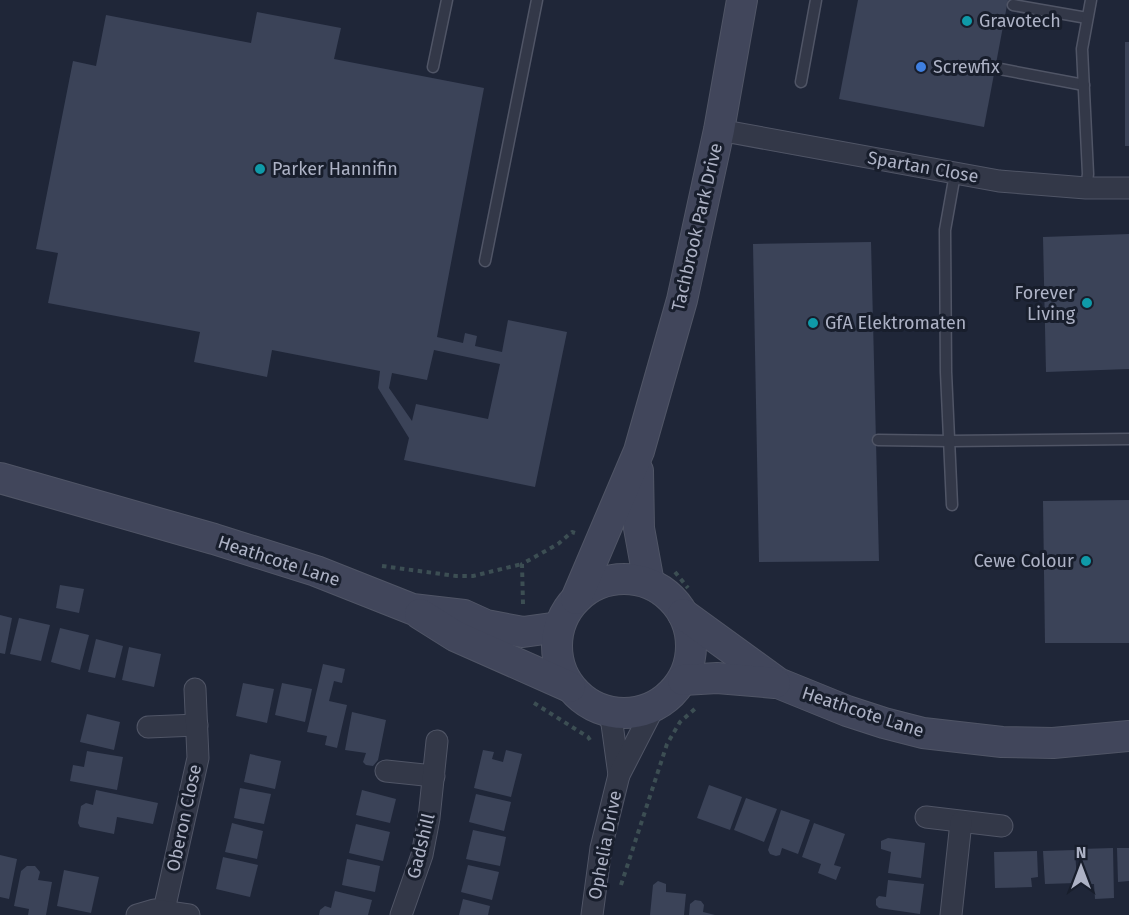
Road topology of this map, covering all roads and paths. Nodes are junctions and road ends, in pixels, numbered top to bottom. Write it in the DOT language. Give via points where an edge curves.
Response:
graph roads {
  1 [pos="447,0"];
  2 [pos="537,0"];
  3 [pos="742,0"];
  4 [pos="816,0"];
  5 [pos="1091,0"];
  6 [pos="1013,5"];
  7 [pos="1087,18"];
  8 [pos="433,67"];
  9 [pos="1000,69"];
  10 [pos="801,82"];
  11 [pos="1084,85"];
  12 [pos="719,130"];
  13 [pos="955,174"];
  14 [pos="1086,188"];
  15 [pos="1129,188"];
  16 [pos="485,261"];
  17 [pos="1129,439"];
  18 [pos="878,440"];
  19 [pos="950,441"];
  20 [pos="639,451"];
  21 [pos="0,478"];
  22 [pos="952,505"];
  23 [pos="564,539"];
  24 [pos="522,564"];
  25 [pos="377,566"];
  26 [pos="650,583"];
  27 [pos="576,599"];
  28 [pos="523,607"];
  29 [pos="412,609"];
  30 [pos="683,614"];
  31 [pos="559,627"];
  32 [pos="682,681"];
  33 [pos="778,683"];
  34 [pos="570,687"];
  35 [pos="195,689"];
  36 [pos="533,703"];
  37 [pos="654,707"];
  38 [pos="696,707"];
  39 [pos="608,712"];
  40 [pos="197,724"];
  41 [pos="148,727"];
  42 [pos="1129,736"];
  43 [pos="437,741"];
  44 [pos="596,742"];
  45 [pos="387,771"];
  46 [pos="619,775"];
  47 [pos="434,776"];
  48 [pos="926,818"];
  49 [pos="962,822"];
  50 [pos="1002,826"];
  51 [pos="621,888"];
  52 [pos="164,910"];
  53 [pos="137,915"];
  54 [pos="189,915"];
  55 [pos="401,915"];
  56 [pos="592,915"];
  57 [pos="951,915"];
  1 -- 8 [label="lane"];
  2 -- 16 [label="lane"];
  3 -- 12 [label="street, Tachbrook Park Drive"];
  4 -- 10 [label="lane"];
  5 -- 7 [label="lane"];
  6 -- 7 [label="lane"];
  7 -- 11 [label="lane" via="1082,49"];
  9 -- 11 [label="lane"];
  11 -- 14 [label="lane"];
  12 -- 13 [label="street, Spartan Close"];
  12 -- 20 [label="street, Tachbrook Park Drive" via="682,300"];
  13 -- 14 [label="street, Spartan Close"];
  13 -- 19 [label="lane" via="945,230"];
  14 -- 15 [label="street, Spartan Close"];
  17 -- 19 [label="lane"];
  18 -- 19 [label="lane"];
  19 -- 22 [label="lane"];
  20 -- 26 [label="street, Tachbrook Park Drive" via="639,528"];
  20 -- 27 [label="street, Tachbrook Park Drive"];
  21 -- 29 [label="street, Heathcote Lane" via="316,571"];
  23 -- 24 [label="path"];
  24 -- 25 [label="path" via="472,576"];
  24 -- 28 [label="path"];
  26 -- 27 [label="street" via="616,579 589,588"];
  26 -- 30 [label="street" via="669,596"];
  27 -- 31 [label="street"];
  29 -- 31 [label="street, Heathcote Lane" via="464,615 486,625 523,632"];
  29 -- 34 [label="street" via="455,636"];
  30 -- 32 [label="street" via="690,630 691,653"];
  30 -- 33 [label="street, Heathcote Lane"];
  31 -- 34 [label="street" via="556,653"];
  32 -- 33 [label="street, Heathcote Lane" via="717,678"];
  32 -- 37 [label="street"];
  33 -- 42 [label="street, Heathcote Lane" via="847,711 923,733 1053,743"];
  34 -- 39 [label="street" via="586,703"];
  35 -- 40 [label="street, Oberon Close"];
  36 -- 44 [label="path"];
  37 -- 39 [label="street" via="631,714"];
  37 -- 46 [label="street, Ophelia Drive"];
  38 -- 51 [label="path" via="680,722 667,744"];
  39 -- 46 [label="street, Ophelia Drive"];
  40 -- 41 [label="street"];
  40 -- 52 [label="street, Oberon Close" via="198,758"];
  43 -- 47 [label="street, Gadshill"];
  45 -- 47 [label="street"];
  46 -- 56 [label="street, Ophelia Drive" via="601,848"];
  47 -- 55 [label="street, Gadshill" via="422,855"];
  48 -- 49 [label="street"];
  49 -- 50 [label="street"];
  49 -- 57 [label="street"];
  52 -- 53 [label="street"];
  52 -- 54 [label="street"];
}
